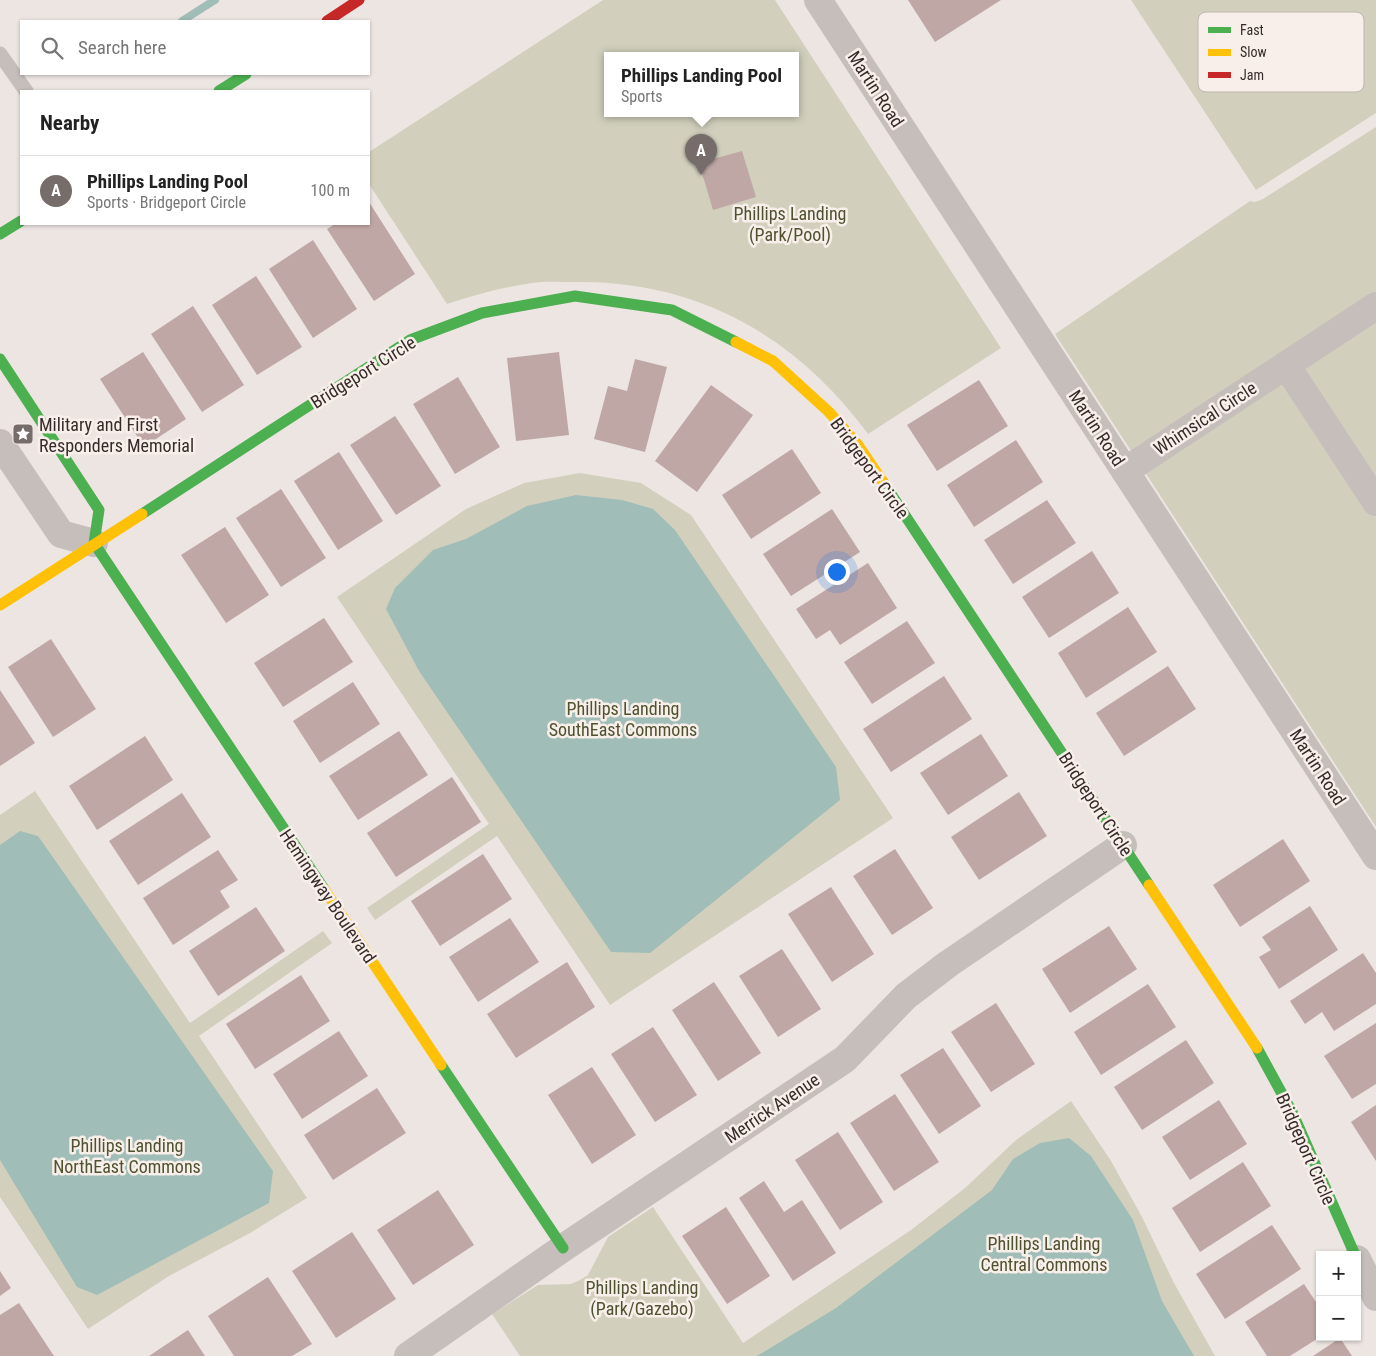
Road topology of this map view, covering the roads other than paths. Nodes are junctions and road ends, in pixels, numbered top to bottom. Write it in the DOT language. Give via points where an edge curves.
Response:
graph roads {
  1 [pos="359,0"];
  2 [pos="818,0"];
  3 [pos="329,20"];
  4 [pos="0,54"];
  5 [pos="244,75"];
  6 [pos="25,90"];
  7 [pos="222,90"];
  8 [pos="20,222"];
  9 [pos="0,234"];
  10 [pos="1376,306"];
  11 [pos="0,359"];
  12 [pos="1286,366"];
  13 [pos="0,443"];
  14 [pos="1125,471"];
  15 [pos="1376,502"];
  16 [pos="94,543"];
  17 [pos="0,605"];
  18 [pos="1123,845"];
  19 [pos="1376,856"];
  20 [pos="563,1248"];
  21 [pos="1353,1251"];
  22 [pos="1361,1267"];
  23 [pos="1376,1297"];
  24 [pos="408,1356"];
  1 -- 3 [label="street"];
  2 -- 14 [label="street, Martin Road"];
  4 -- 6 [label="lane"];
  5 -- 7 [label="street"];
  8 -- 9 [label="street"];
  10 -- 12 [label="street, Whimsical Circle"];
  11 -- 16 [label="street" via="99,510"];
  12 -- 14 [label="street, Whimsical Circle"];
  12 -- 15 [label="street"];
  13 -- 16 [label="street" via="61,534"];
  14 -- 19 [label="street, Martin Road"];
  16 -- 17 [label="street, Bridgeport Circle"];
  16 -- 18 [label="street, Bridgeport Circle" via="410,340 482,313 575,296 672,310 773,361 829,412 858,446"];
  16 -- 20 [label="street, Hemingway Boulevard"];
  18 -- 20 [label="street, Merrick Avenue" via="906,996 845,1060"];
  18 -- 21 [label="street, Bridgeport Circle" via="1259,1050 1293,1114"];
  20 -- 24 [label="street, Merrick Avenue"];
  22 -- 23 [label="street"];
}
